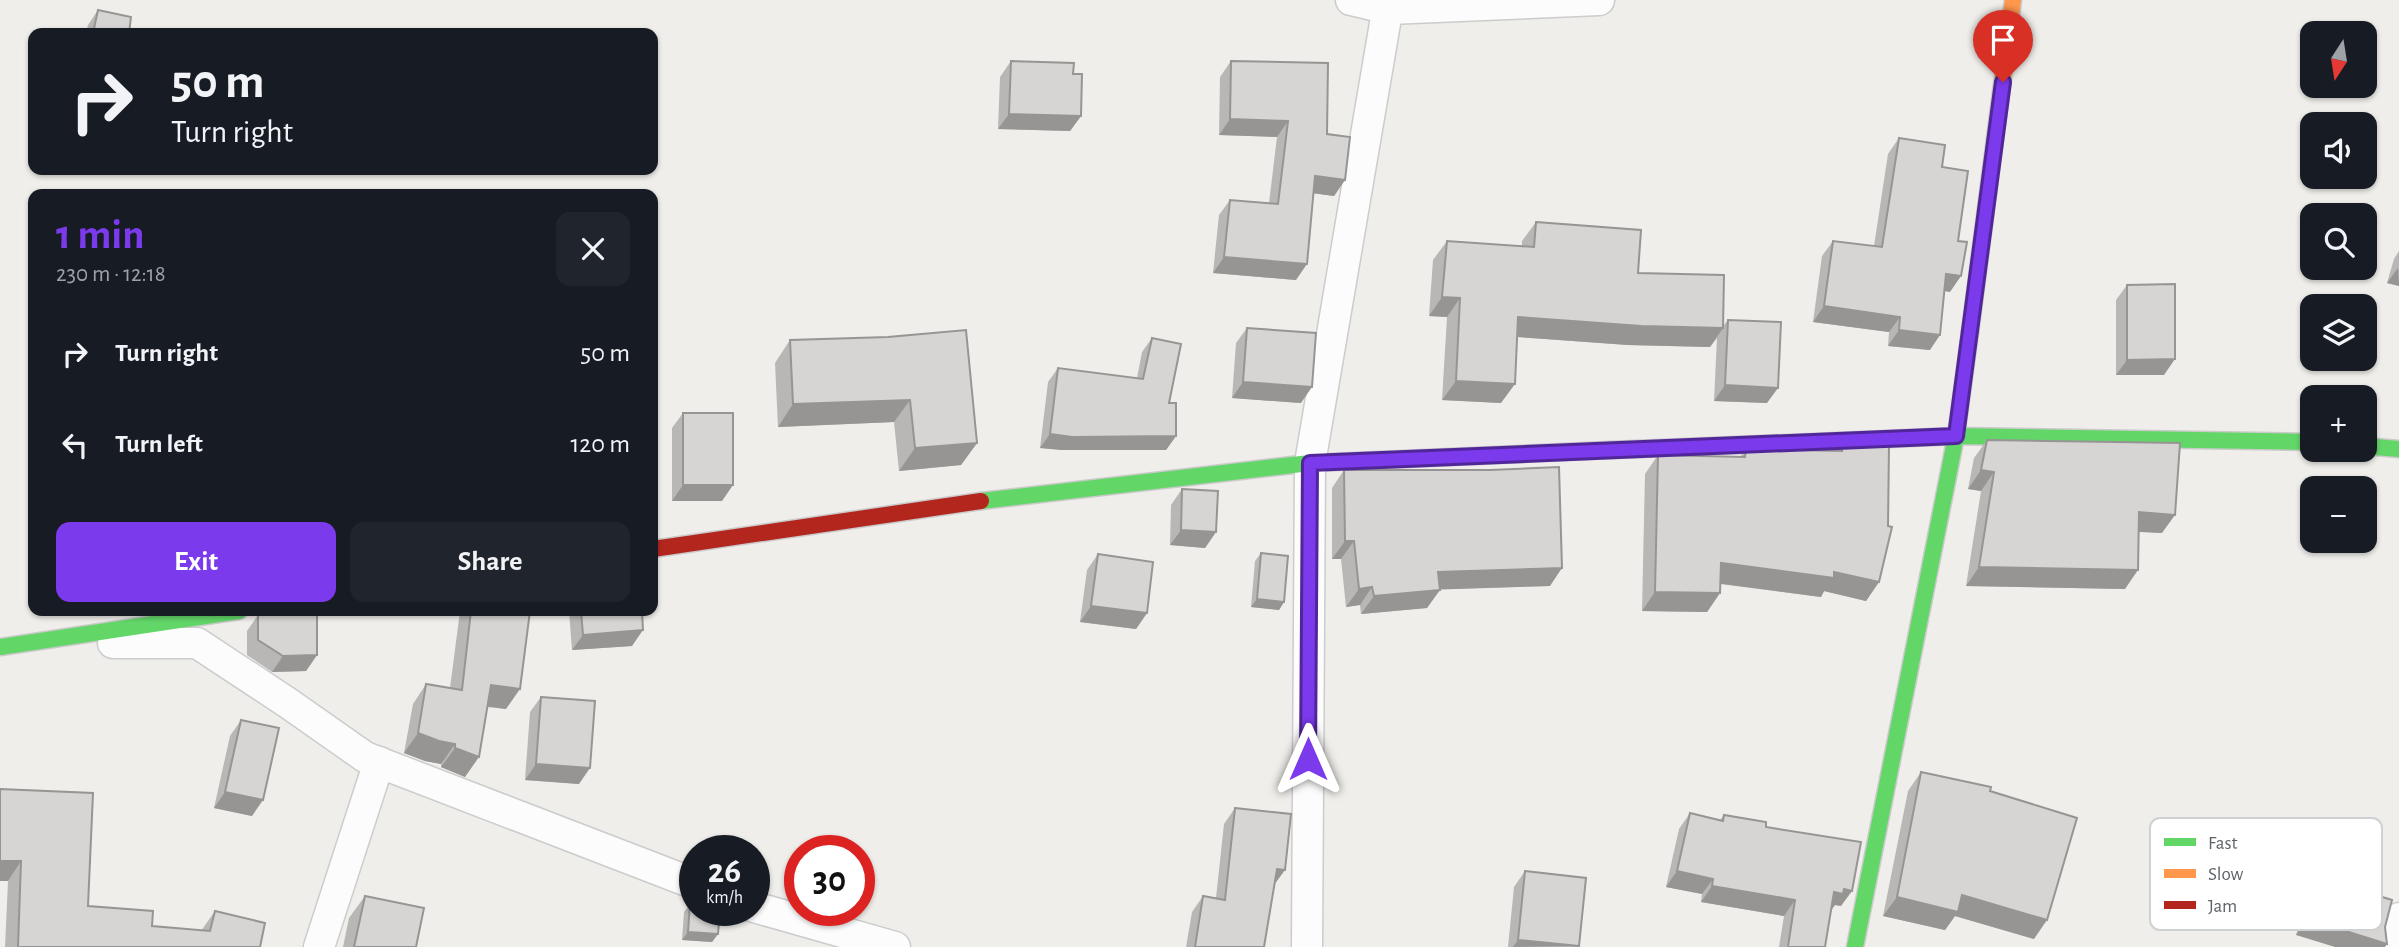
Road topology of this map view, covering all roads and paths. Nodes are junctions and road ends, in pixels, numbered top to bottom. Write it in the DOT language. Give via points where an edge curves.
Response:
graph roads {
  1 [pos="1350,0"];
  2 [pos="1599,0"];
  3 [pos="2013,0"];
  4 [pos="1389,4"];
  5 [pos="1956,436"];
  6 [pos="2300,442"];
  7 [pos="2377,447"];
  8 [pos="2399,449"];
  9 [pos="1310,463"];
  10 [pos="658,548"];
  11 [pos="205,616"];
  12 [pos="11,645"];
  13 [pos="379,762"];
  14 [pos="679,878"];
  15 [pos="770,912"];
  16 [pos="2399,918"];
  17 [pos="319,947"];
  18 [pos="895,947"];
  19 [pos="1307,947"];
  20 [pos="1855,947"];
  21 [pos="2391,947"];
  1 -- 4 [label="street"];
  2 -- 4 [label="street"];
  3 -- 5 [label="street"];
  4 -- 9 [label="street"];
  5 -- 6 [label="street"];
  5 -- 9 [label="street"];
  5 -- 20 [label="street"];
  7 -- 8 [label="street"];
  9 -- 10 [label="street" via="952,504"];
  9 -- 19 [label="street"];
  11 -- 12 [label="street"];
  12 -- 13 [label="street" via="197,643"];
  13 -- 14 [label="street"];
  13 -- 17 [label="street"];
  15 -- 18 [label="street"];
  16 -- 21 [label="street"];
}
